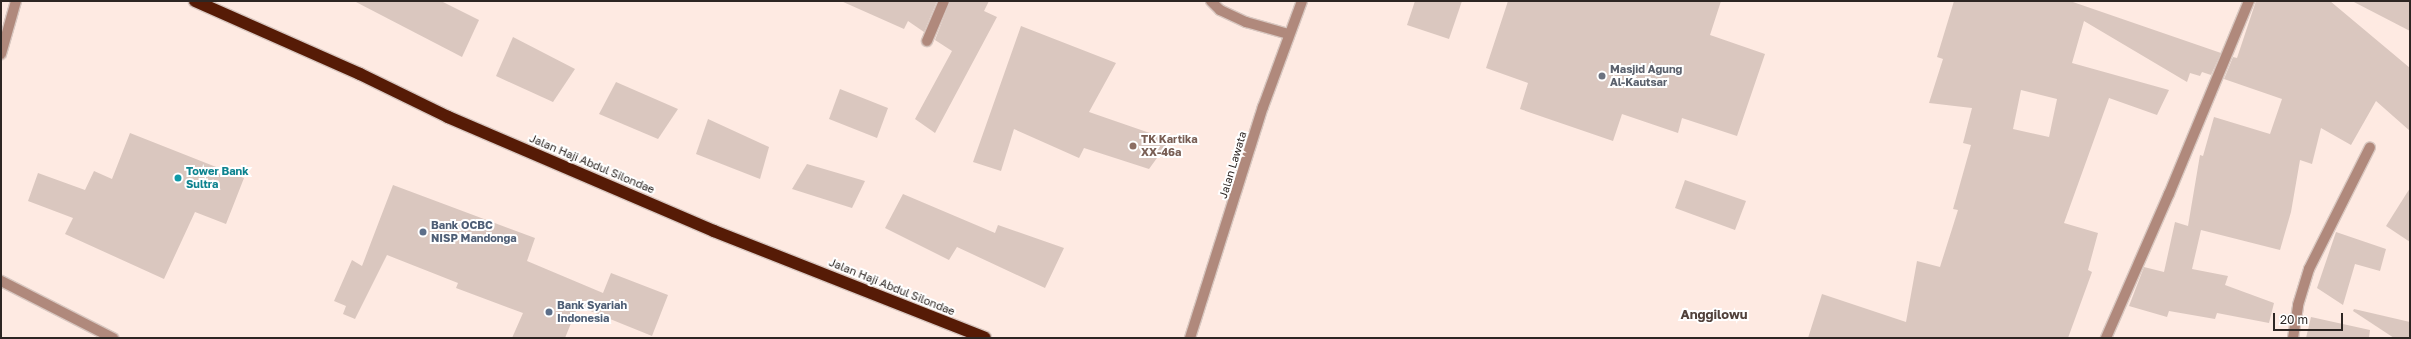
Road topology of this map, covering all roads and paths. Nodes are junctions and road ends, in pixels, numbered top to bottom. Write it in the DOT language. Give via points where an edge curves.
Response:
graph roads {
  1 [pos="16,1"];
  2 [pos="195,1"];
  3 [pos="944,1"];
  4 [pos="1211,1"];
  5 [pos="1302,1"];
  6 [pos="2249,1"];
  7 [pos="1288,34"];
  8 [pos="927,42"];
  9 [pos="1,54"];
  10 [pos="2370,147"];
  11 [pos="1,281"];
  12 [pos="113,338"];
  13 [pos="985,338"];
  14 [pos="1190,338"];
  15 [pos="2106,338"];
  16 [pos="2293,338"];
  1 -- 9 [label="street"];
  2 -- 13 [label="highway, Jalan Haji Abdul Silondae" via="360,74 455,120 714,230"];
  3 -- 8 [label="street"];
  4 -- 7 [label="street" via="1220,10 1246,22"];
  5 -- 7 [label="street, Jalan Lawata"];
  6 -- 15 [label="street"];
  7 -- 14 [label="street, Jalan Lawata"];
  10 -- 16 [label="street" via="2309,269 2298,305"];
  11 -- 12 [label="street"];
}
